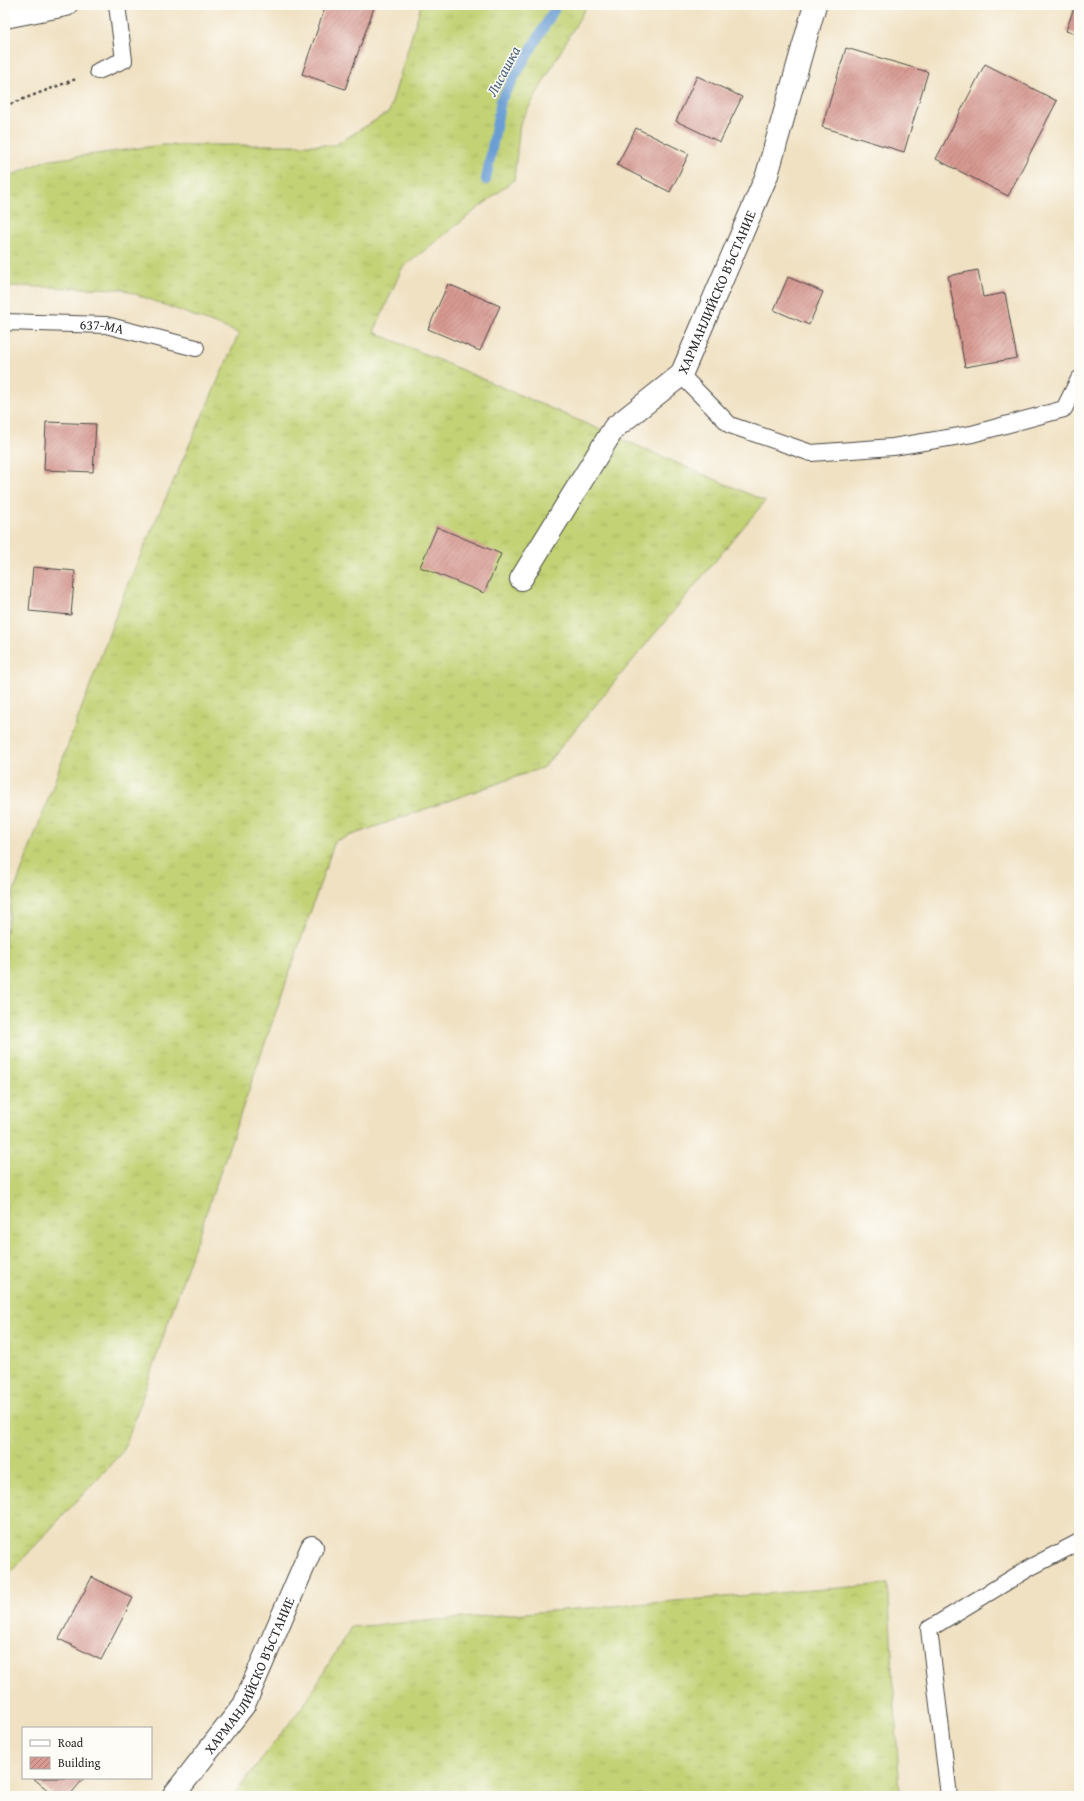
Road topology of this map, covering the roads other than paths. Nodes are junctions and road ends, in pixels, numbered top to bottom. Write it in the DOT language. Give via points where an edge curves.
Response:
graph roads {
  1 [pos="66,5"];
  2 [pos="117,5"];
  3 [pos="815,5"];
  4 [pos="5,17"];
  5 [pos="98,71"];
  6 [pos="5,322"];
  7 [pos="196,348"];
  8 [pos="681,375"];
  9 [pos="1079,380"];
  10 [pos="521,579"];
  11 [pos="1079,1542"];
  12 [pos="312,1547"];
  13 [pos="173,1796"];
  14 [pos="949,1796"];
  1 -- 4 [label="street"];
  2 -- 5 [label="lane" via="124,60"];
  3 -- 8 [label="street, ХАРМАНЛИЙСКО ВЪСТАНИЕ" via="766,175"];
  6 -- 7 [label="lane, 637-МА" via="106,325"];
  8 -- 9 [label="lane" via="730,425 811,454 893,447 972,434 1064,409"];
  8 -- 10 [label="street, ХАРМАНЛИЙСКО ВЪСТАНИЕ" via="614,428"];
  11 -- 14 [label="lane" via="1031,1567 929,1629"];
  12 -- 13 [label="street, ХАРМАНЛИЙСКО ВЪСТАНИЕ" via="244,1705"];
}
